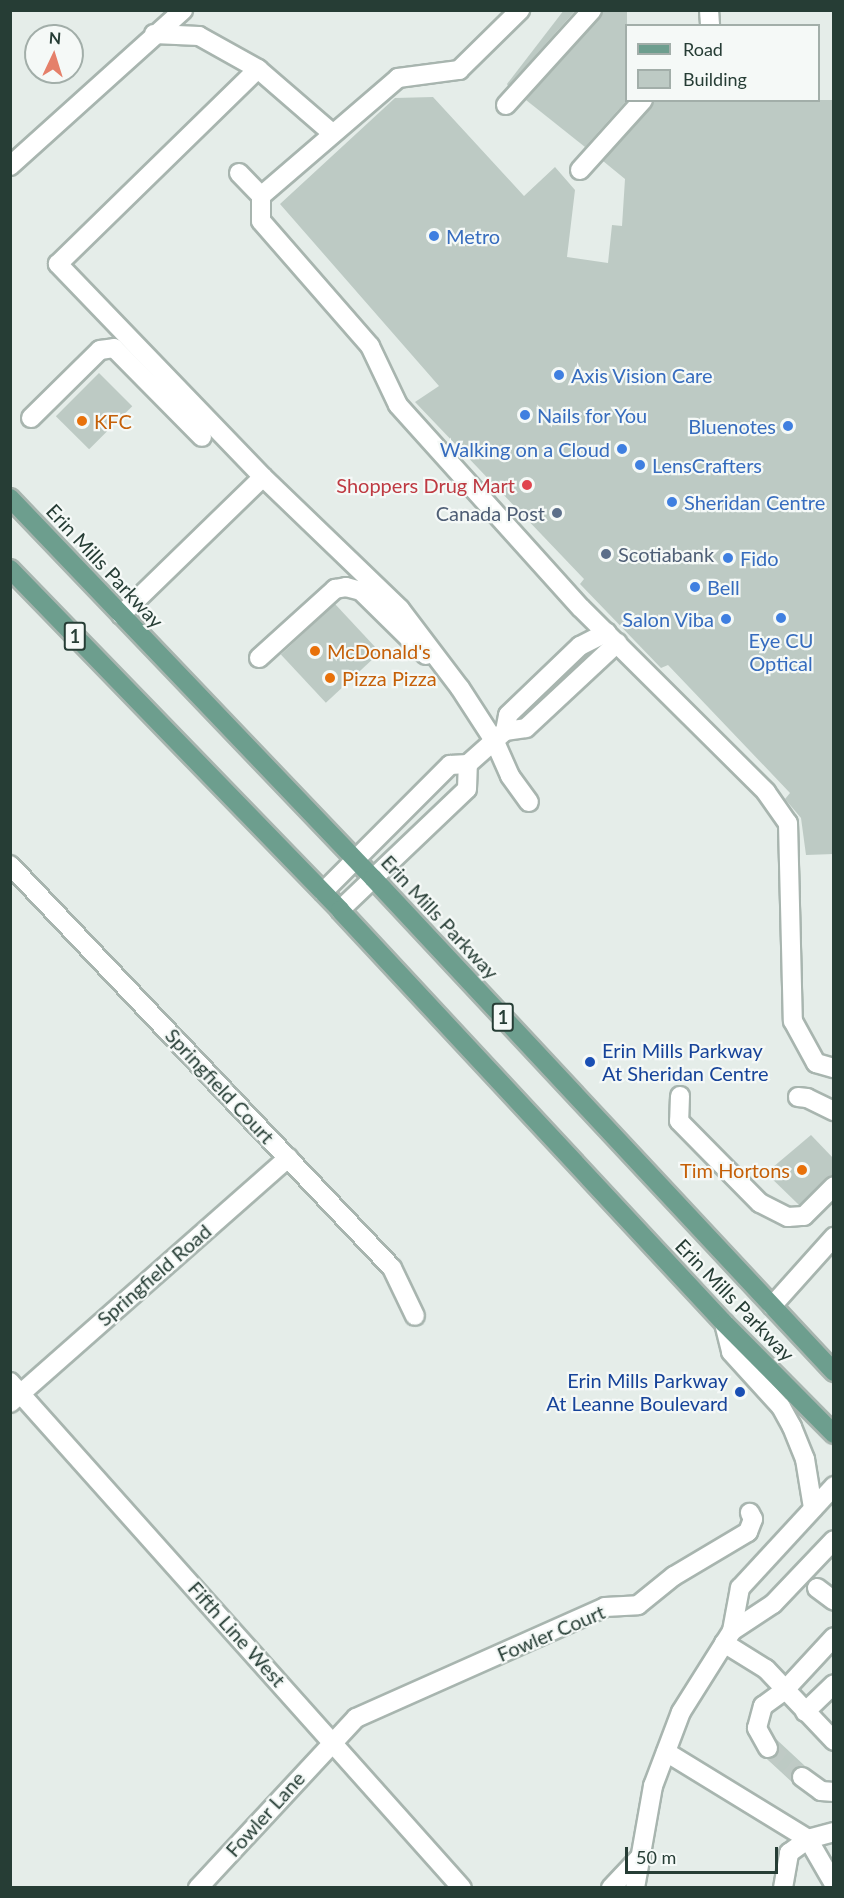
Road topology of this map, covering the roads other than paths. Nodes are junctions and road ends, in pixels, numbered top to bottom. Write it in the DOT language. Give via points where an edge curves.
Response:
graph roads {
  1 [pos="183,10"];
  2 [pos="520,10"];
  3 [pos="592,10"];
  4 [pos="154,34"];
  5 [pos="258,69"];
  6 [pos="641,102"];
  7 [pos="506,105"];
  8 [pos="332,133"];
  9 [pos="10,166"];
  10 [pos="580,170"];
  11 [pos="239,172"];
  12 [pos="261,196"];
  13 [pos="31,418"];
  14 [pos="202,437"];
  15 [pos="263,477"];
  16 [pos="10,498"];
  17 [pos="10,569"];
  18 [pos="121,615"];
  19 [pos="612,638"];
  20 [pos="435,652"];
  21 [pos="259,658"];
  22 [pos="500,737"];
  23 [pos="468,764"];
  24 [pos="529,802"];
  25 [pos="356,860"];
  26 [pos="10,865"];
  27 [pos="373,878"];
  28 [pos="323,892"];
  29 [pos="340,910"];
  30 [pos="834,1068"];
  31 [pos="680,1096"];
  32 [pos="798,1097"];
  33 [pos="834,1112"];
  34 [pos="288,1158"];
  35 [pos="834,1186"];
  36 [pos="834,1237"];
  37 [pos="772,1306"];
  38 [pos="415,1316"];
  39 [pos="724,1323"];
  40 [pos="834,1372"];
  41 [pos="14,1392"];
  42 [pos="834,1434"];
  43 [pos="834,1486"];
  44 [pos="813,1508"];
  45 [pos="750,1513"];
  46 [pos="834,1540"];
  47 [pos="817,1588"];
  48 [pos="834,1601"];
  49 [pos="728,1637"];
  50 [pos="834,1637"];
  51 [pos="834,1684"];
  52 [pos="785,1690"];
  53 [pos="805,1712"];
  54 [pos="831,1732"];
  55 [pos="333,1740"];
  56 [pos="768,1748"];
  57 [pos="666,1752"];
  58 [pos="802,1777"];
  59 [pos="834,1792"];
  60 [pos="834,1832"];
  61 [pos="808,1839"];
  62 [pos="641,1856"];
  63 [pos="834,1884"];
  64 [pos="198,1887"];
  65 [pos="462,1887"];
  66 [pos="611,1887"];
  67 [pos="634,1887"];
  68 [pos="783,1887"];
  1 -- 4 [label="street"];
  2 -- 8 [label="street" via="459,70 398,78"];
  3 -- 7 [label="street"];
  4 -- 5 [label="street" via="199,36"];
  4 -- 9 [label="street"];
  5 -- 8 [label="street"];
  5 -- 15 [label="street" via="58,264"];
  6 -- 10 [label="street"];
  8 -- 12 [label="street"];
  11 -- 12 [label="street"];
  12 -- 19 [label="street" via="261,221 370,346 398,405"];
  13 -- 14 [label="street" via="100,350 114,348"];
  15 -- 18 [label="street"];
  15 -- 20 [label="street" via="366,573"];
  16 -- 18 [label="main road, Erin Mills Parkway / 1"];
  17 -- 28 [label="main road, Erin Mills Parkway / 1"];
  18 -- 25 [label="main road, Erin Mills Parkway / 1"];
  19 -- 22 [label="street" via="526,728"];
  19 -- 30 [label="street" via="766,792 788,823 794,1021 816,1063"];
  20 -- 21 [label="street" via="423,654 361,591 346,587 335,589"];
  20 -- 22 [label="street"];
  22 -- 23 [label="street"];
  22 -- 24 [label="street" via="510,776"];
  23 -- 25 [label="street" via="450,765"];
  23 -- 27 [label="street" via="467,789"];
  25 -- 27 [label="main road, Erin Mills Parkway / 1"];
  25 -- 28 [label="street"];
  26 -- 34 [label="street, Springfield Court"];
  27 -- 29 [label="street"];
  27 -- 37 [label="main road, Erin Mills Parkway / 1"];
  28 -- 29 [label="main road, Erin Mills Parkway / 1"];
  29 -- 39 [label="main road, Erin Mills Parkway / 1"];
  31 -- 35 [label="street" via="679,1121 760,1203 788,1217 804,1216"];
  32 -- 33 [label="street"];
  34 -- 38 [label="street, Springfield Court" via="392,1268"];
  34 -- 41 [label="street, Springfield Road"];
  36 -- 37 [label="street"];
  37 -- 40 [label="main road, Erin Mills Parkway / 1"];
  39 -- 42 [label="main road, Erin Mills Parkway / 1"];
  39 -- 44 [label="street" via="730,1352 781,1407 792,1426 805,1459"];
  41 -- 55 [label="street, Fifth Line West"];
  43 -- 44 [label="street"];
  44 -- 49 [label="street" via="740,1588"];
  45 -- 55 [label="street, Fowler Court" via="753,1519 748,1532 674,1576 638,1605 605,1607 356,1718"];
  46 -- 49 [label="street" via="773,1604"];
  47 -- 48 [label="street"];
  49 -- 52 [label="street"];
  49 -- 57 [label="street" via="681,1712"];
  50 -- 52 [label="street"];
  51 -- 53 [label="street"];
  52 -- 53 [label="street"];
  52 -- 56 [label="street" via="763,1706 758,1716 757,1728"];
  53 -- 54 [label="street"];
  55 -- 64 [label="street, Fowler Lane"];
  55 -- 65 [label="street, Fifth Line West"];
  57 -- 61 [label="street"];
  57 -- 62 [label="street" via="653,1786"];
  58 -- 59 [label="street" via="821,1791"];
  60 -- 61 [label="street"];
  61 -- 63 [label="street"];
  61 -- 68 [label="street" via="789,1853"];
  62 -- 66 [label="street"];
  62 -- 67 [label="street"];
}
